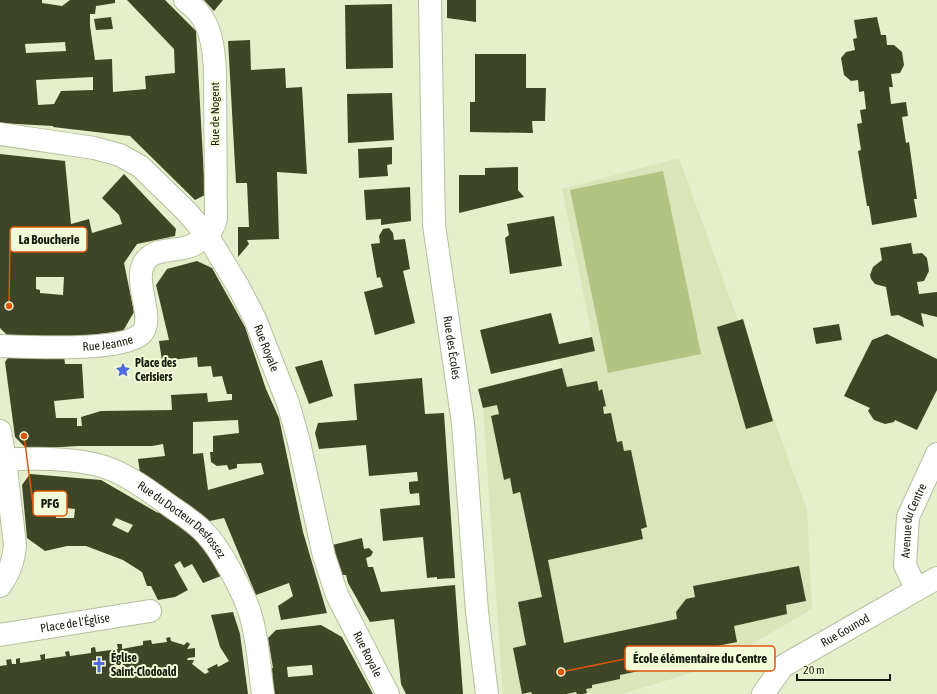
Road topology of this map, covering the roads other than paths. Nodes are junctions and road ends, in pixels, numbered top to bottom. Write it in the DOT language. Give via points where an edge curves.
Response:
graph roads {
  1 [pos="185,0"];
  2 [pos="430,0"];
  3 [pos="0,134"];
  4 [pos="207,235"];
  5 [pos="0,346"];
  6 [pos="0,431"];
  7 [pos="937,454"];
  8 [pos="3,460"];
  9 [pos="937,578"];
  10 [pos="0,586"];
  11 [pos="916,589"];
  12 [pos="150,611"];
  13 [pos="0,635"];
  14 [pos="263,694"];
  15 [pos="388,694"];
  16 [pos="486,694"];
  17 [pos="763,694"];
  1 -- 4 [label="street, Rue de Nogent" via="199,13 209,32 214,51 216,219"];
  2 -- 16 [label="street, Rue des Écoles" via="434,225 463,423 477,612"];
  3 -- 4 [label="street, Rue Royale" via="94,148 120,155 141,167"];
  4 -- 5 [label="street, Rue Jeanne" via="193,245 157,253 144,262 141,277 147,324 141,334 130,340 86,347"];
  4 -- 15 [label="street, Rue Royale" via="255,319 288,403 329,575"];
  6 -- 8 [label="street"];
  7 -- 11 [label="street, Avenue du Centre" via="908,517 905,565"];
  8 -- 10 [label="street" via="15,545 8,573"];
  8 -- 14 [label="street, Rue du Docteur Desfossez" via="60,460 108,468 152,493 207,534 219,551 249,609 255,629"];
  9 -- 11 [label="street, Rue Gounod"];
  11 -- 17 [label="street, Rue Gounod" via="783,666"];
  12 -- 13 [label="street, Place de l'Église"];
}
